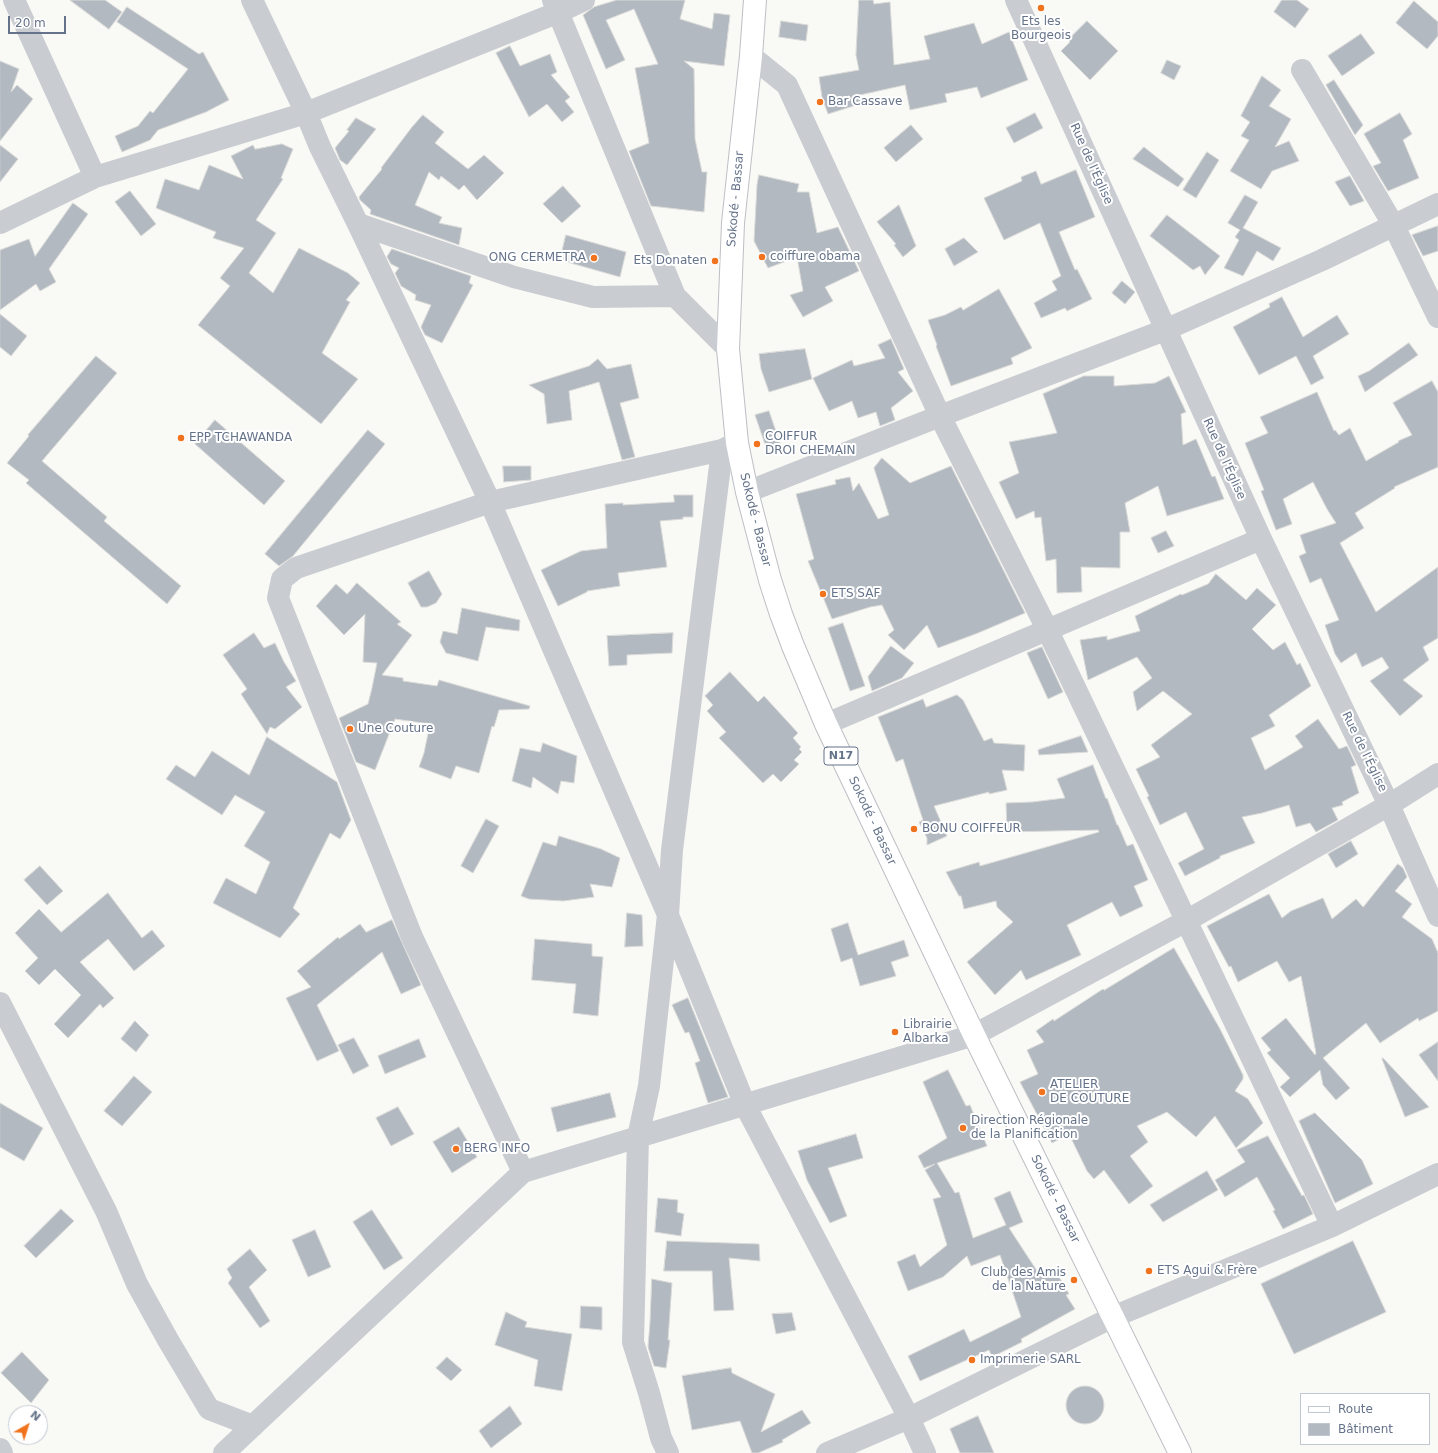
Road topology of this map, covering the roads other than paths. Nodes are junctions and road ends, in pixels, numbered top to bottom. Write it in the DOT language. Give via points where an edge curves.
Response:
graph roads {
  1 [pos="14,0"];
  2 [pos="252,0"];
  3 [pos="584,0"];
  4 [pos="755,0"];
  5 [pos="1016,0"];
  6 [pos="556,6"];
  7 [pos="751,56"];
  8 [pos="1302,70"];
  9 [pos="306,113"];
  10 [pos="95,177"];
  11 [pos="1438,204"];
  12 [pos="0,222"];
  13 [pos="358,224"];
  14 [pos="1394,226"];
  15 [pos="675,296"];
  16 [pos="1438,317"];
  17 [pos="1165,330"];
  18 [pos="728,349"];
  19 [pos="940,416"];
  20 [pos="730,447"];
  21 [pos="746,492"];
  22 [pos="490,502"];
  23 [pos="1261,539"];
  24 [pos="1047,629"];
  25 [pos="826,724"];
  26 [pos="1438,774"];
  27 [pos="1389,805"];
  28 [pos="668,915"];
  29 [pos="1438,916"];
  30 [pos="1186,921"];
  31 [pos="0,1003"];
  32 [pos="974,1035"];
  33 [pos="745,1105"];
  34 [pos="638,1137"];
  35 [pos="523,1172"];
  36 [pos="1438,1174"];
  37 [pos="1332,1226"];
  38 [pos="1113,1317"];
  39 [pos="909,1418"];
  40 [pos="253,1426"];
  41 [pos="0,1449"];
  42 [pos="2,1453"];
  43 [pos="224,1453"];
  44 [pos="668,1453"];
  45 [pos="827,1453"];
  46 [pos="925,1453"];
  47 [pos="1180,1453"];
  1 -- 10 [label="street"];
  2 -- 9 [label="street"];
  3 -- 6 [label="street"];
  4 -- 7 [label="main road, Sokodé - Bassar / N17"];
  5 -- 17 [label="street, Rue de l'Église"];
  6 -- 9 [label="street"];
  6 -- 15 [label="street"];
  7 -- 18 [label="main road, Sokodé - Bassar / N17" via="733,223"];
  7 -- 19 [label="street" via="787,86"];
  8 -- 14 [label="street"];
  9 -- 10 [label="street"];
  9 -- 13 [label="street"];
  10 -- 12 [label="street"];
  11 -- 14 [label="street"];
  13 -- 15 [label="street" via="514,277 593,297"];
  13 -- 22 [label="street"];
  14 -- 16 [label="street"];
  14 -- 17 [label="street"];
  15 -- 18 [label="street"];
  17 -- 19 [label="street"];
  17 -- 23 [label="street, Rue de l'Église"];
  18 -- 20 [label="main road, Sokodé - Bassar / N17"];
  19 -- 21 [label="street"];
  19 -- 24 [label="street"];
  20 -- 21 [label="main road, Sokodé - Bassar / N17"];
  20 -- 22 [label="street"];
  20 -- 28 [label="street" via="672,850"];
  21 -- 25 [label="main road, Sokodé - Bassar / N17" via="781,614"];
  22 -- 28 [label="street"];
  22 -- 35 [label="street" via="296,568 282,579 278,598 412,937"];
  23 -- 24 [label="street"];
  23 -- 27 [label="street, Rue de l'Église"];
  24 -- 25 [label="street"];
  24 -- 30 [label="street"];
  25 -- 32 [label="main road, Sokodé - Bassar / N17"];
  26 -- 27 [label="street"];
  27 -- 29 [label="street, Rue de l'Église"];
  27 -- 30 [label="street"];
  28 -- 33 [label="street"];
  28 -- 34 [label="street" via="649,1086"];
  30 -- 32 [label="street"];
  30 -- 37 [label="street"];
  31 -- 40 [label="street" via="106,1211 137,1284 209,1409"];
  32 -- 33 [label="street"];
  32 -- 38 [label="main road, Sokodé - Bassar / N17"];
  33 -- 34 [label="street"];
  33 -- 39 [label="street"];
  34 -- 35 [label="street"];
  34 -- 44 [label="street" via="633,1342 661,1438"];
  35 -- 40 [label="street"];
  36 -- 37 [label="street"];
  37 -- 38 [label="street"];
  38 -- 39 [label="street"];
  38 -- 47 [label="main road, Sokodé - Bassar / N17"];
  39 -- 45 [label="street"];
  39 -- 46 [label="street"];
  40 -- 43 [label="street"];
  41 -- 42 [label="street"];
}
